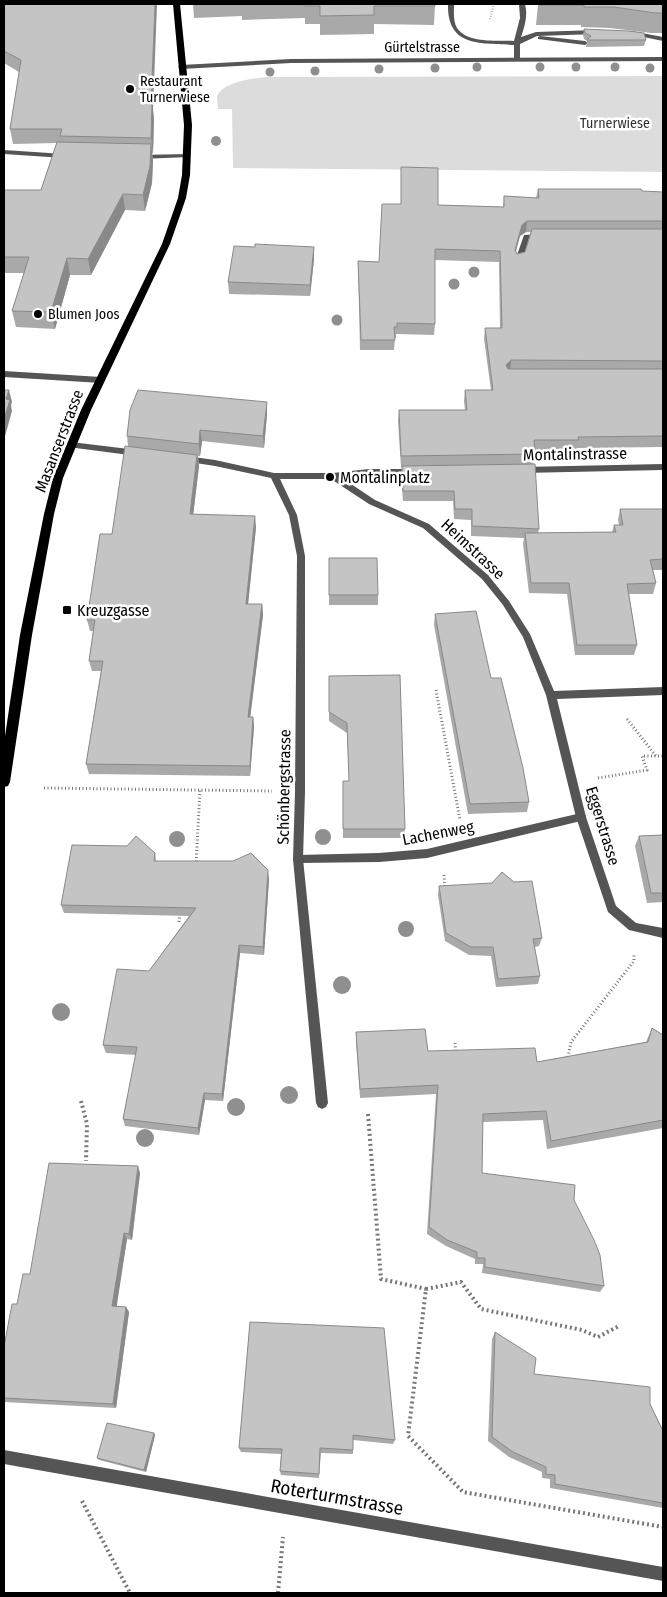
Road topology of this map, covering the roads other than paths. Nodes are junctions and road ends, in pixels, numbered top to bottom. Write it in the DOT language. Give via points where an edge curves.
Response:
graph roads {
  1 [pos="176,4"];
  2 [pos="451,4"];
  3 [pos="522,4"];
  4 [pos="601,32"];
  5 [pos="628,33"];
  6 [pos="663,38"];
  7 [pos="520,41"];
  8 [pos="585,43"];
  9 [pos="518,59"];
  10 [pos="663,59"];
  11 [pos="181,67"];
  12 [pos="4,152"];
  13 [pos="73,156"];
  14 [pos="188,156"];
  15 [pos="135,157"];
  16 [pos="546,236"];
  17 [pos="519,261"];
  18 [pos="4,374"];
  19 [pos="101,380"];
  20 [pos="71,445"];
  21 [pos="148,454"];
  22 [pos="176,458"];
  23 [pos="663,467"];
  24 [pos="513,470"];
  25 [pos="427,471"];
  26 [pos="274,476"];
  27 [pos="333,476"];
  28 [pos="663,691"];
  29 [pos="551,695"];
  30 [pos="4,782"];
  31 [pos="581,817"];
  32 [pos="298,859"];
  33 [pos="663,933"];
  34 [pos="322,1103"];
  35 [pos="4,1457"];
  36 [pos="663,1574"];
  1 -- 11 [label="main road, Masanserstrasse"];
  2 -- 7 [label="street" via="455,30 463,37"];
  3 -- 7 [label="street"];
  4 -- 7 [label="street" via="536,34"];
  5 -- 6 [label="street"];
  7 -- 8 [label="street" via="546,38"];
  7 -- 9 [label="street" via="516,51"];
  9 -- 10 [label="street, Gürtelstrasse"];
  9 -- 11 [label="street, Gürtelstrasse" via="291,61"];
  11 -- 14 [label="main road, Masanserstrasse"];
  12 -- 13 [label="street"];
  14 -- 15 [label="street"];
  14 -- 19 [label="main road, Masanserstrasse" via="175,220 166,244"];
  16 -- 17 [label="street" via="526,236"];
  18 -- 19 [label="street"];
  19 -- 20 [label="main road, Masanserstrasse"];
  20 -- 21 [label="street"];
  20 -- 30 [label="main road, Masanserstrasse" via="58,478 47,523 26,634"];
  22 -- 26 [label="street" via="215,462"];
  23 -- 24 [label="street, Montalinstrasse"];
  25 -- 27 [label="street"];
  26 -- 27 [label="street"];
  26 -- 32 [label="street, Schönbergstrasse" via="293,515 301,556"];
  27 -- 29 [label="street, Heimstrasse" via="372,502 426,526 485,577 526,636"];
  28 -- 29 [label="street"];
  29 -- 31 [label="street, Eggerstrasse"];
  31 -- 32 [label="street, Lachenweg" via="406,856"];
  31 -- 33 [label="street, Eggerstrasse" via="612,909 634,927"];
  32 -- 34 [label="street, Schönbergstrasse"];
  35 -- 36 [label="street, Roterturmstrasse"];
}
